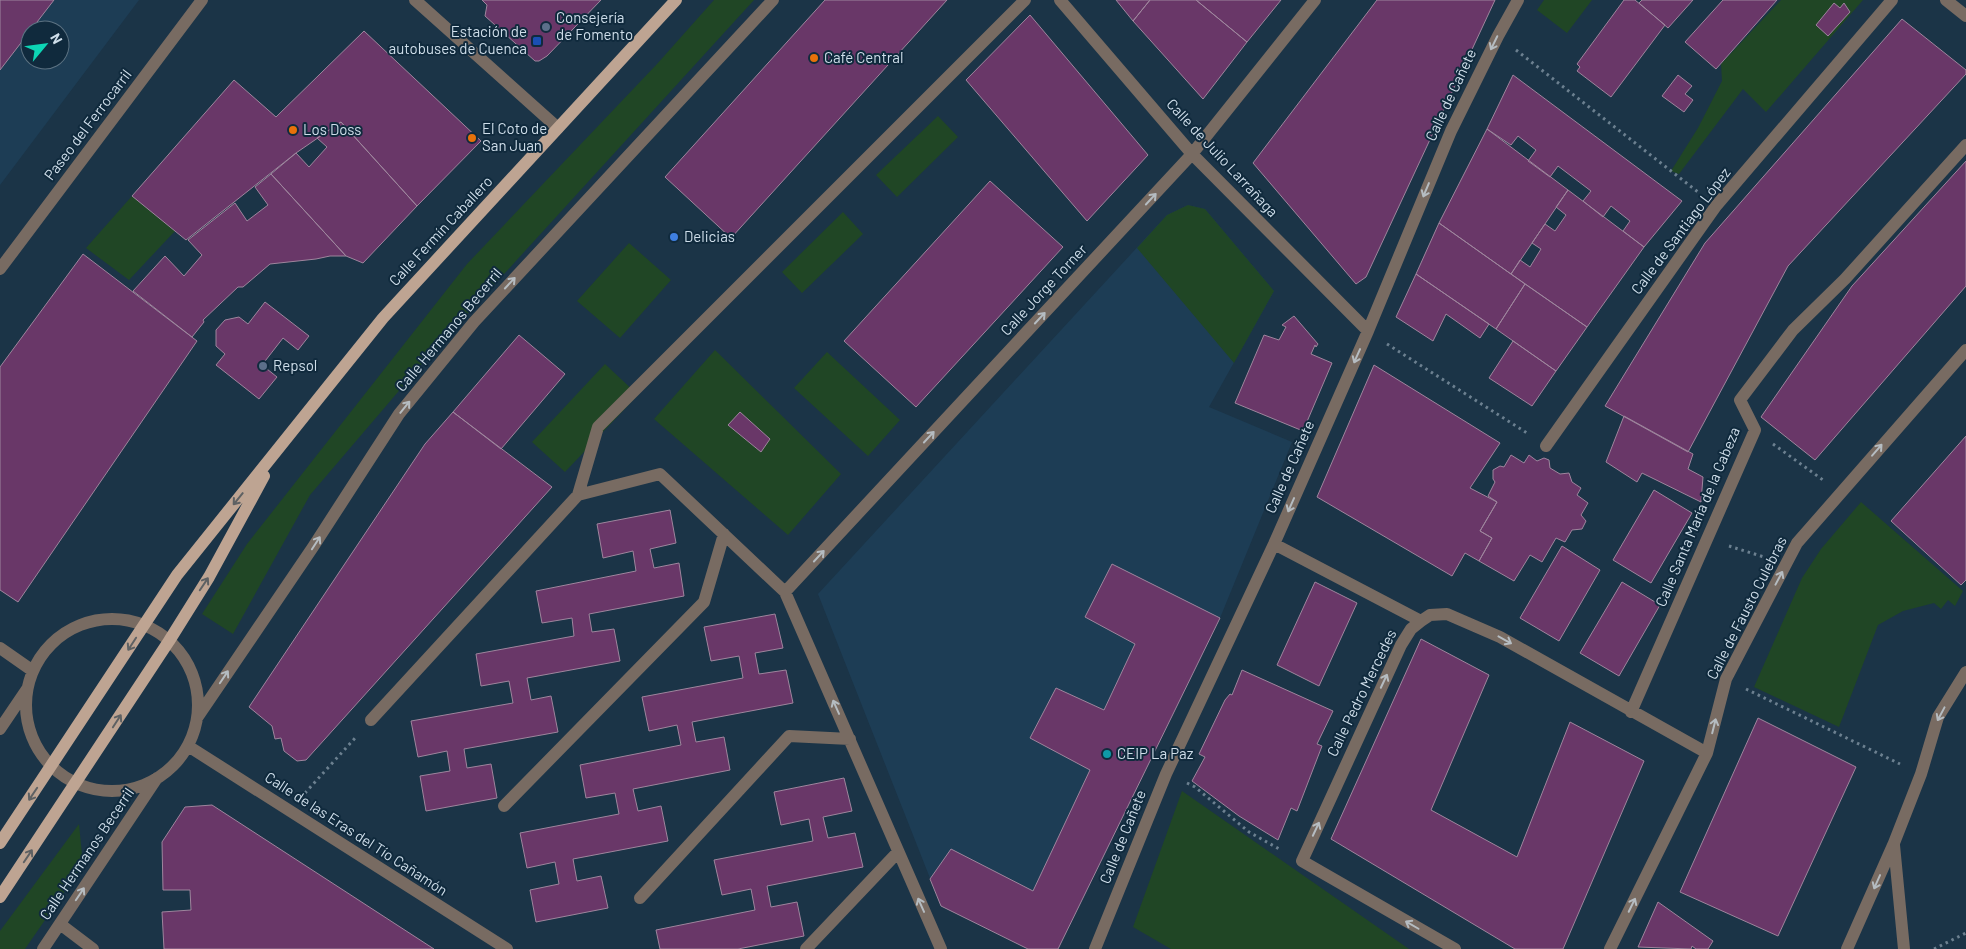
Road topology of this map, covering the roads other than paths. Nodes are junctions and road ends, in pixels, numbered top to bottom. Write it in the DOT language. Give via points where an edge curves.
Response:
graph roads {
  1 [pos="202,0"];
  2 [pos="415,0"];
  3 [pos="676,0"];
  4 [pos="773,0"];
  5 [pos="1025,0"];
  6 [pos="1060,0"];
  7 [pos="1315,0"];
  8 [pos="1518,0"];
  9 [pos="1892,0"];
  10 [pos="1946,0"];
  11 [pos="1966,16"];
  12 [pos="558,128"];
  13 [pos="1966,145"];
  14 [pos="1192,154"];
  15 [pos="0,269"];
  16 [pos="1368,331"];
  17 [pos="1966,350"];
  18 [pos="1546,446"];
  19 [pos="280,447"];
  20 [pos="578,495"];
  21 [pos="724,534"];
  22 [pos="1274,544"];
  23 [pos="785,592"];
  24 [pos="1421,621"];
  25 [pos="144,625"];
  26 [pos="169,641"];
  27 [pos="0,648"];
  28 [pos="33,671"];
  29 [pos="1966,672"];
  30 [pos="28,687"];
  31 [pos="1632,712"];
  32 [pos="197,718"];
  33 [pos="372,720"];
  34 [pos="0,729"];
  35 [pos="850,739"];
  36 [pos="188,746"];
  37 [pos="1707,753"];
  38 [pos="52,765"];
  39 [pos="157,778"];
  40 [pos="77,782"];
  41 [pos="504,806"];
  42 [pos="0,843"];
  43 [pos="1894,843"];
  44 [pos="898,852"];
  45 [pos="0,897"];
  46 [pos="640,898"];
  47 [pos="60,924"];
  48 [pos="1098,948"];
  49 [pos="43,949"];
  50 [pos="93,949"];
  51 [pos="507,949"];
  52 [pos="806,949"];
  53 [pos="941,949"];
  54 [pos="1454,949"];
  55 [pos="1610,949"];
  56 [pos="1847,949"];
  57 [pos="1904,949"];
  1 -- 15 [label="street, Paseo del Ferrocarril"];
  2 -- 12 [label="street"];
  3 -- 12 [label="main road, Calle Fermín Caballero"];
  32 -- 4 [label="street, Calle Hermanos Becerril, one-way" via="400,414 474,322"];
  5 -- 20 [label="street" via="598,427"];
  6 -- 14 [label="street, Calle de Julio Larrañaga"];
  7 -- 14 [label="street, Calle Jorge Torner"];
  8 -- 16 [label="street, Calle de Cañete, one-way" via="1451,131"];
  9 -- 18 [label="street, Calle de Santiago López" via="1716,206"];
  10 -- 11 [label="street"];
  12 -- 19 [label="main road, Calle Fermín Caballero" via="383,318"];
  13 -- 31 [label="street, Calle Santa María de la Cabeza" via="1845,279 1793,330 1740,400 1754,430"];
  14 -- 16 [label="street, Calle de Julio Larrañaga"];
  23 -- 14 [label="street, Calle Jorge Torner, one-way"];
  16 -- 22 [label="street, Calle de Cañete, one-way"];
  37 -- 17 [label="street, Calle de Fausto Culebras, one-way" via="1726,679 1797,543"];
  19 -- 25 [label="main road, one-way" via="177,575"];
  26 -- 19 [label="main road, one-way"];
  20 -- 21 [label="street" via="660,474"];
  20 -- 33 [label="street"];
  21 -- 23 [label="street"];
  21 -- 41 [label="street" via="704,602"];
  22 -- 24 [label="street"];
  22 -- 48 [label="street, Calle de Cañete" via="1166,774"];
  35 -- 23 [label="street, one-way"];
  24 -- 31 [label="street, one-way" via="1430,615 1448,614 1500,637"];
  54 -- 24 [label="street, Calle Pedro Mercedes, one-way" via="1302,861 1401,645 1411,629"];
  25 -- 26 [label="street, Calle Hermanos Becerril"];
  25 -- 28 [label="street, Calle Hermanos Becerril" via="115,619 80,625 50,645"];
  25 -- 38 [label="main road, one-way"];
  26 -- 32 [label="street, Calle Hermanos Becerril" via="182,654 191,671 196,689"];
  40 -- 26 [label="main road, one-way"];
  27 -- 28 [label="street"];
  28 -- 30 [label="street, Calle Hermanos Becerril"];
  29 -- 43 [label="street, one-way" via="1938,717 1921,774"];
  30 -- 34 [label="street, Calle Hermanos Becerril"];
  30 -- 38 [label="street, Calle Hermanos Becerril" via="30,729"];
  31 -- 37 [label="street"];
  32 -- 36 [label="street, Calle Hermanos Becerril"];
  35 -- 44 [label="street"];
  35 -- 46 [label="street" via="789,736"];
  36 -- 39 [label="street, Calle Hermanos Becerril"];
  36 -- 51 [label="street, Calle de las Eras del Tío Cañamón"];
  55 -- 37 [label="street, Calle de Fausto Culebras, one-way"];
  38 -- 40 [label="street, Calle Hermanos Becerril"];
  38 -- 42 [label="main road, one-way"];
  39 -- 40 [label="street, Calle Hermanos Becerril" via="118,790 100,790"];
  47 -- 39 [label="street, Calle Hermanos Becerril, one-way"];
  45 -- 40 [label="main road, one-way"];
  43 -- 56 [label="street, one-way"];
  43 -- 57 [label="street"];
  44 -- 52 [label="street"];
  53 -- 44 [label="street, one-way"];
  47 -- 49 [label="street, Calle Hermanos Becerril"];
  47 -- 50 [label="street"];
}
